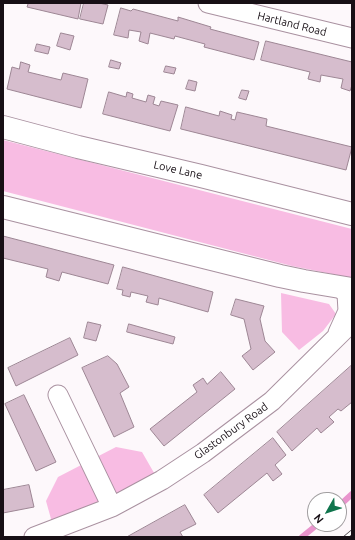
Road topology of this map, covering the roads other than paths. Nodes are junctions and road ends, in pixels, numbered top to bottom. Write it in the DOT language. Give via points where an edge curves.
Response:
graph roads {
  1 [pos="208,3"];
  2 [pos="352,38"];
  3 [pos="3,127"];
  4 [pos="3,207"];
  5 [pos="352,214"];
  6 [pos="346,289"];
  7 [pos="352,322"];
  8 [pos="336,338"];
  9 [pos="58,395"];
  10 [pos="112,507"];
  11 [pos="34,537"];
  1 -- 2 [label="street, Hartland Road"];
  3 -- 5 [label="street, Love Lane"];
  4 -- 6 [label="street" via="280,276"];
  6 -- 8 [label="street, Glastonbury Road" via="348,311"];
  7 -- 8 [label="street, Glastonbury Road"];
  8 -- 10 [label="street, Glastonbury Road" via="272,401 203,453 162,480"];
  9 -- 10 [label="street"];
  10 -- 11 [label="street, Glastonbury Road"];
}
